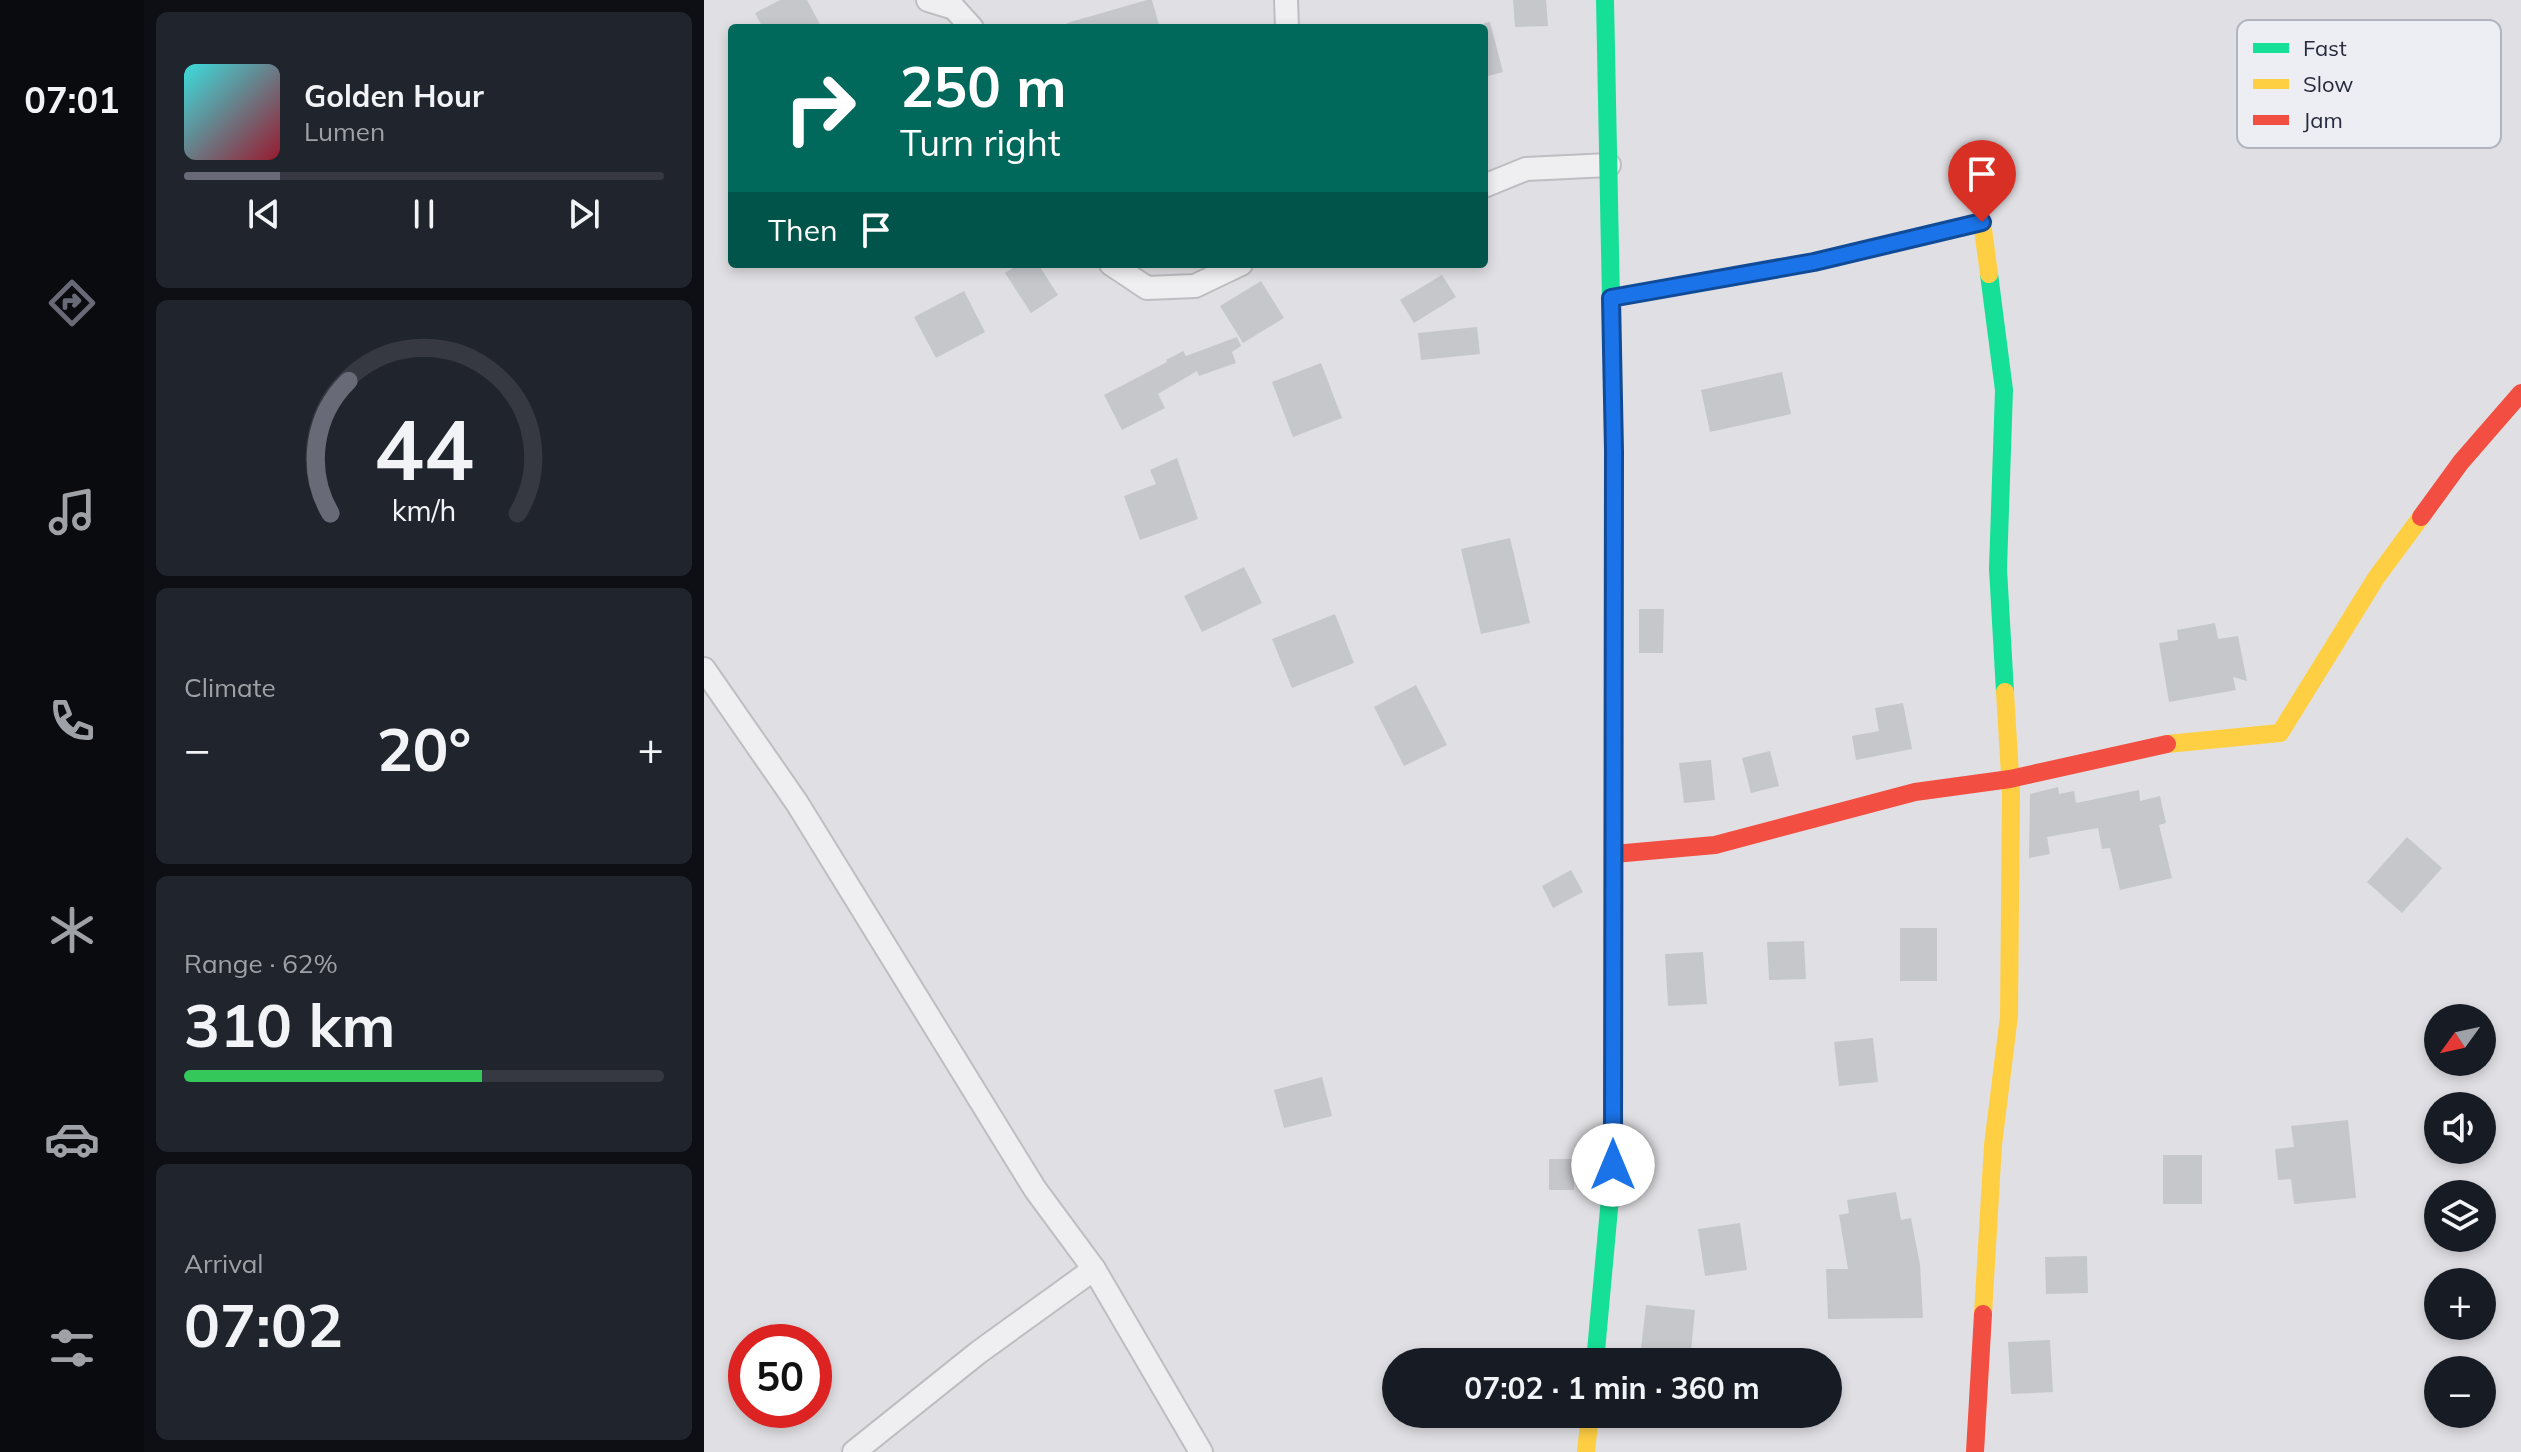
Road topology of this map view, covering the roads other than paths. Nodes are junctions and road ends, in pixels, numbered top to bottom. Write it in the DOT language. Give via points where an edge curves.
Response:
graph roads {
  1 [pos="928,0"];
  2 [pos="1286,0"];
  3 [pos="1605,0"];
  4 [pos="968,24"];
  5 [pos="1287,24"];
  6 [pos="1609,165"];
  7 [pos="1488,184"];
  8 [pos="1117,268"];
  9 [pos="1233,268"];
  10 [pos="1611,298"];
  11 [pos="2521,393"];
  12 [pos="704,669"];
  13 [pos="2010,779"];
  14 [pos="1614,854"];
  15 [pos="1094,1269"];
  16 [pos="1596,1348"];
  17 [pos="1589,1428"];
  18 [pos="854,1452"];
  19 [pos="1201,1452"];
  20 [pos="1586,1452"];
  21 [pos="1975,1452"];
  1 -- 4 [label="street" via="954,8"];
  2 -- 5 [label="street"];
  3 -- 6 [label="street"];
  6 -- 7 [label="street" via="1526,169"];
  6 -- 10 [label="street"];
  8 -- 9 [label="street" via="1147,288 1195,286"];
  10 -- 13 [label="street" via="1814,262 1982,222 2004,390 1998,569"];
  10 -- 14 [label="street"];
  11 -- 13 [label="street" via="2461,462 2376,578 2280,733 2163,744"];
  12 -- 15 [label="street" via="797,803 1035,1189"];
  13 -- 14 [label="street" via="1915,792 1715,845"];
  13 -- 21 [label="street" via="2009,1016 1993,1145"];
  14 -- 16 [label="street" via="1613,1165"];
  15 -- 18 [label="street"];
  15 -- 19 [label="street"];
  17 -- 20 [label="street"];
}
